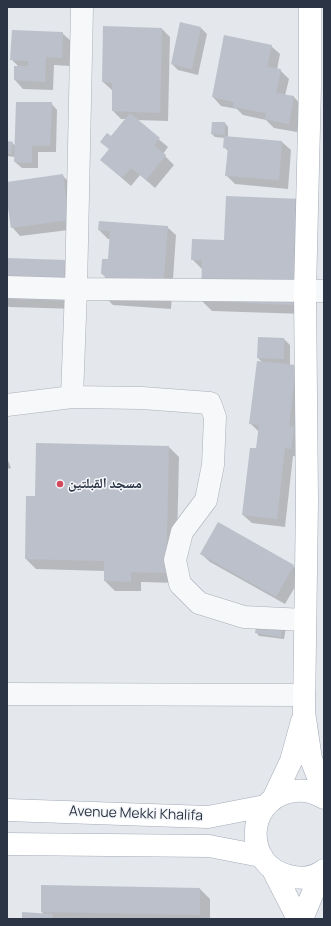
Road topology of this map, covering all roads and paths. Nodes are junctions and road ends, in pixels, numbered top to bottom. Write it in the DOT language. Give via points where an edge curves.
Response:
graph roads {
  1 [pos="82,7"];
  2 [pos="310,7"];
  3 [pos="7,287"];
  4 [pos="76,290"];
  5 [pos="314,291"];
  6 [pos="72,397"];
  7 [pos="7,405"];
  8 [pos="305,620"];
  9 [pos="7,694"];
  10 [pos="304,704"];
  11 [pos="324,792"];
  12 [pos="324,798"];
  13 [pos="269,803"];
  14 [pos="7,810"];
  15 [pos="7,844"];
  16 [pos="266,862"];
  17 [pos="323,872"];
  18 [pos="298,919"];
  19 [pos="302,919"];
  1 -- 4 [label="street"];
  2 -- 5 [label="main road"];
  3 -- 4 [label="street"];
  4 -- 5 [label="street"];
  4 -- 6 [label="street"];
  5 -- 8 [label="main road"];
  6 -- 7 [label="street"];
  6 -- 8 [label="street" via="142,398 210,403 215,417 213,465 206,500 182,532 175,560 180,584 199,603 244,617"];
  8 -- 10 [label="main road"];
  9 -- 10 [label="street"];
  10 -- 11 [label="main road" via="311,759"];
  10 -- 13 [label="main road" via="291,761"];
  12 -- 13 [label="main road, Avenue Mekki Khalifa" via="318,794 295,790 284,793"];
  13 -- 14 [label="main road, Avenue Mekki Khalifa" via="208,817"];
  13 -- 16 [label="main road" via="260,815 256,830 257,846"];
  15 -- 16 [label="main road" via="209,846"];
  16 -- 17 [label="main road" via="283,875 296,878"];
  16 -- 18 [label="main road"];
  17 -- 19 [label="main road"];
}
